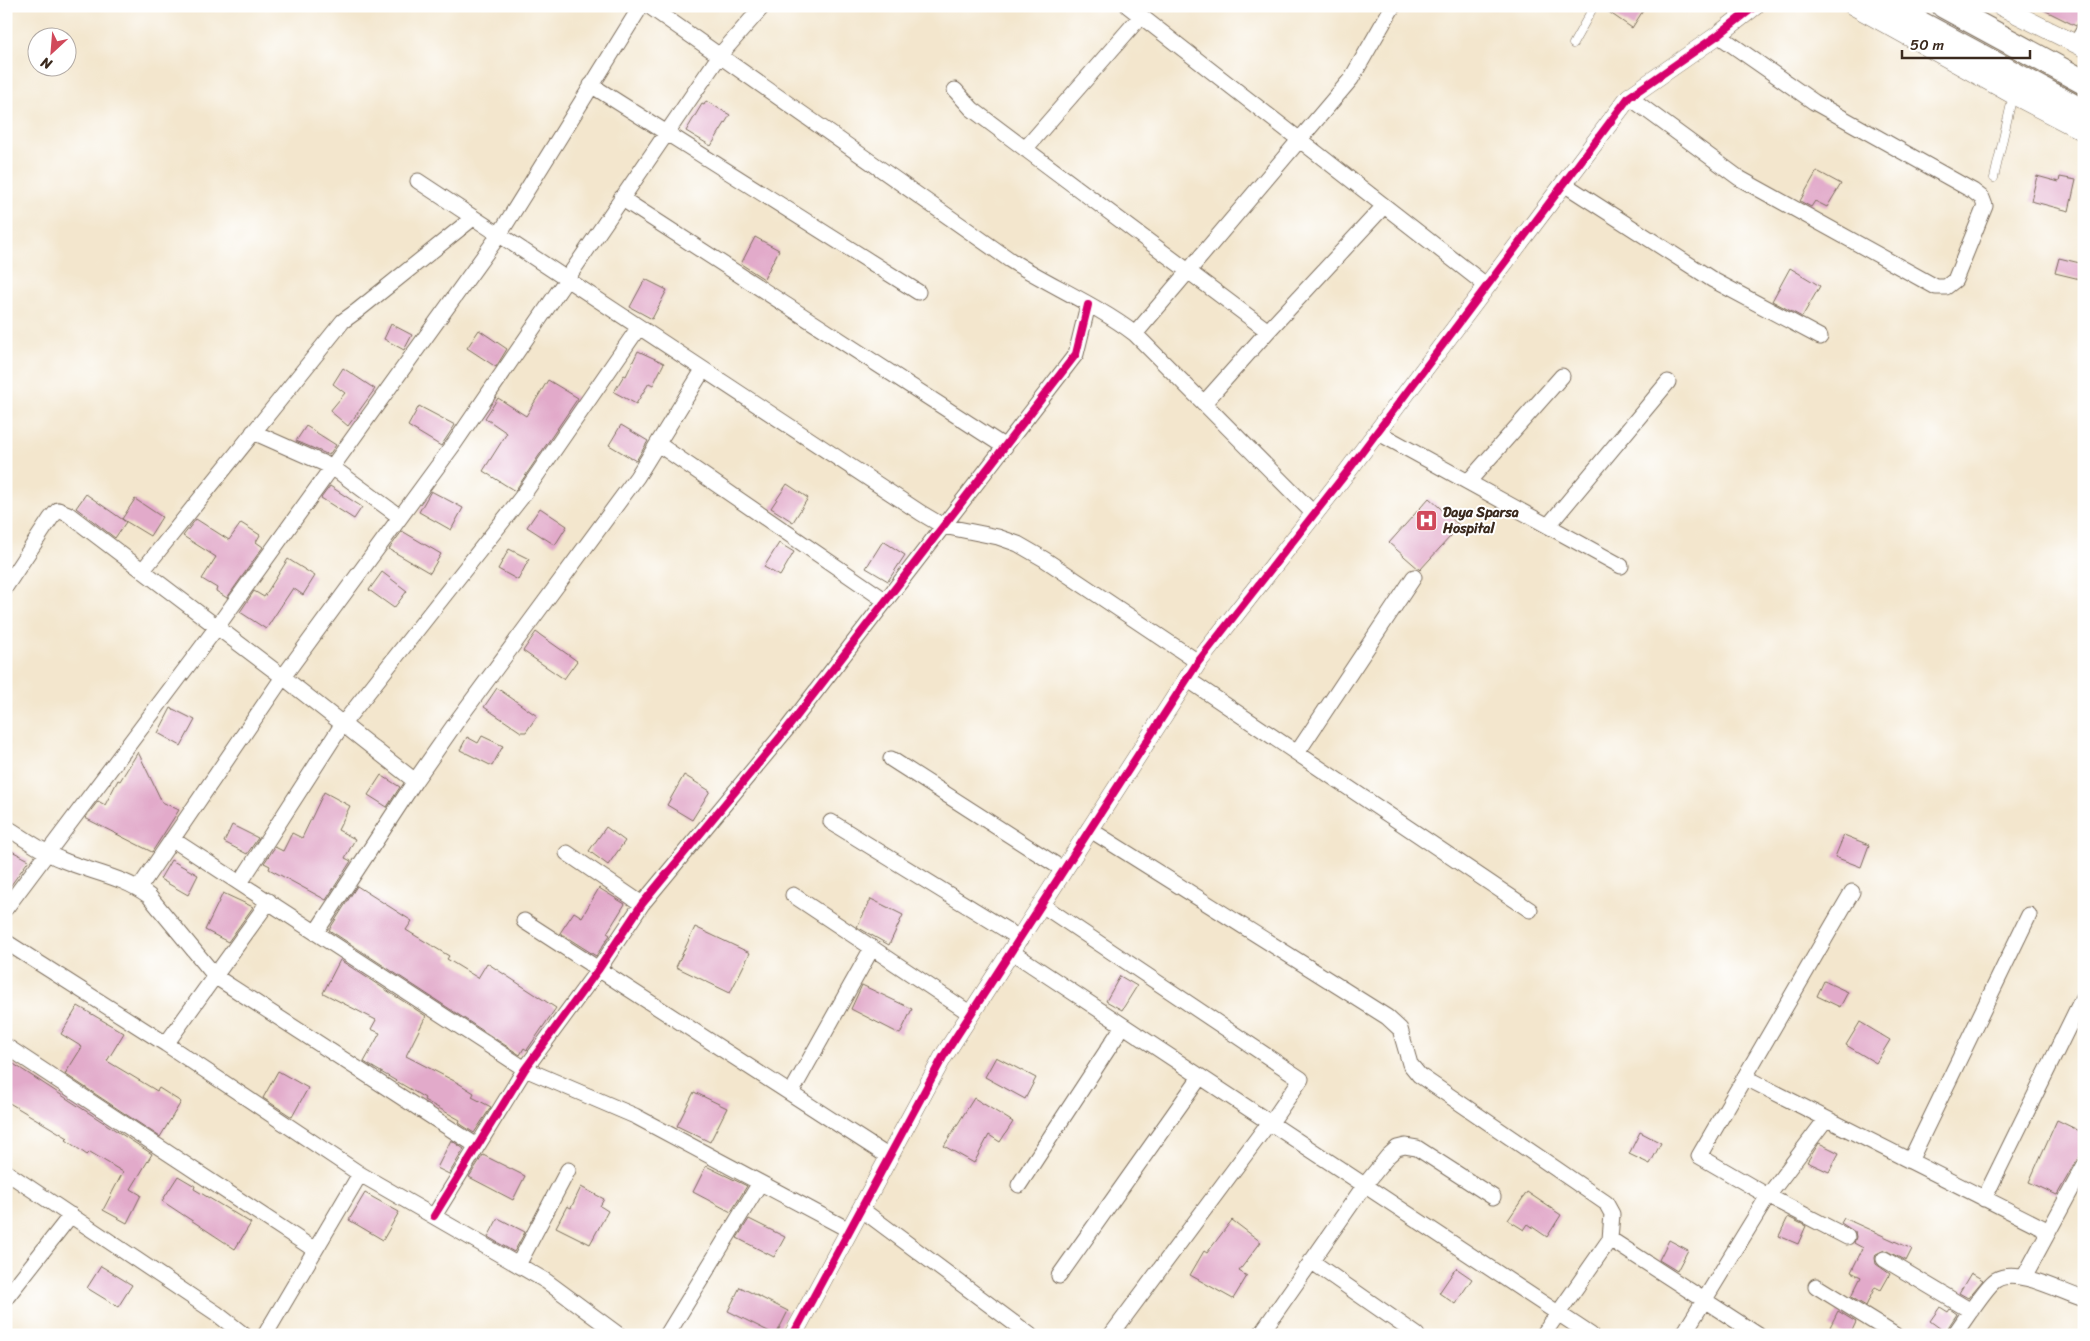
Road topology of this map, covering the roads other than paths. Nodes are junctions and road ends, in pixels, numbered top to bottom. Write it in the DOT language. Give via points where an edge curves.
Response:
graph roads {
  1 [pos="641,6"];
  2 [pos="649,6"];
  3 [pos="763,6"];
  4 [pos="1128,6"];
  5 [pos="1393,6"];
  6 [pos="1594,6"];
  7 [pos="1755,6"];
  8 [pos="1853,6"];
  9 [pos="1888,6"];
  10 [pos="1944,6"];
  11 [pos="2000,6"];
  12 [pos="1142,16"];
  13 [pos="1718,35"];
  14 [pos="2081,41"];
  15 [pos="1574,44"];
  16 [pos="720,55"];
  17 [pos="2084,82"];
  18 [pos="592,86"];
  19 [pos="955,90"];
  20 [pos="2013,95"];
  21 [pos="1629,97"];
  22 [pos="2084,112"];
  23 [pos="666,132"];
  24 [pos="2084,132"];
  25 [pos="1299,139"];
  26 [pos="1025,149"];
  27 [pos="1994,178"];
  28 [pos="418,181"];
  29 [pos="1564,184"];
  30 [pos="621,198"];
  31 [pos="1384,206"];
  32 [pos="473,218"];
  33 [pos="499,235"];
  34 [pos="1188,271"];
  35 [pos="566,279"];
  36 [pos="1487,286"];
  37 [pos="918,292"];
  38 [pos="1088,305"];
  39 [pos="639,327"];
  40 [pos="1268,331"];
  41 [pos="1134,334"];
  42 [pos="1820,337"];
  43 [pos="704,370"];
  44 [pos="1562,376"];
  45 [pos="1668,382"];
  46 [pos="1204,404"];
  47 [pos="253,432"];
  48 [pos="1378,432"];
  49 [pos="658,444"];
  50 [pos="1005,447"];
  51 [pos="332,467"];
  52 [pos="1468,482"];
  53 [pos="1314,514"];
  54 [pos="400,517"];
  55 [pos="943,526"];
  56 [pos="1548,526"];
  57 [pos="1621,566"];
  58 [pos="143,570"];
  59 [pos="1414,577"];
  60 [pos="6,586"];
  61 [pos="886,601"];
  62 [pos="217,627"];
  63 [pos="1198,662"];
  64 [pos="283,677"];
  65 [pos="1187,679"];
  66 [pos="342,724"];
  67 [pos="1297,753"];
  68 [pos="891,759"];
  69 [pos="415,781"];
  70 [pos="831,822"];
  71 [pos="6,827"];
  72 [pos="1089,829"];
  73 [pos="172,839"];
  74 [pos="567,853"];
  75 [pos="48,854"];
  76 [pos="1064,870"];
  77 [pos="240,882"];
  78 [pos="138,888"];
  79 [pos="1852,892"];
  80 [pos="793,895"];
  81 [pos="269,901"];
  82 [pos="642,904"];
  83 [pos="1042,905"];
  84 [pos="6,908"];
  85 [pos="1530,910"];
  86 [pos="2029,915"];
  87 [pos="524,921"];
  88 [pos="316,932"];
  89 [pos="6,942"];
  90 [pos="1016,945"];
  91 [pos="872,948"];
  92 [pos="598,970"];
  93 [pos="216,977"];
  94 [pos="2084,995"];
  95 [pos="971,1014"];
  96 [pos="1123,1026"];
  97 [pos="166,1044"];
  98 [pos="6,1046"];
  99 [pos="525,1069"];
  100 [pos="1200,1077"];
  101 [pos="1746,1078"];
  102 [pos="791,1093"];
  103 [pos="1826,1119"];
  104 [pos="1270,1124"];
  105 [pos="477,1146"];
  106 [pos="889,1157"];
  107 [pos="1910,1162"];
  108 [pos="2084,1166"];
  109 [pos="568,1170"];
  110 [pos="6,1172"];
  111 [pos="360,1174"];
  112 [pos="760,1183"];
  113 [pos="1019,1185"];
  114 [pos="1364,1186"];
  115 [pos="1768,1196"];
  116 [pos="1493,1197"];
  117 [pos="1984,1198"];
  118 [pos="861,1209"];
  119 [pos="70,1215"];
  120 [pos="434,1216"];
  121 [pos="849,1230"];
  122 [pos="2049,1232"];
  123 [pos="1847,1238"];
  124 [pos="1610,1239"];
  125 [pos="315,1250"];
  126 [pos="1884,1259"];
  127 [pos="1312,1261"];
  128 [pos="518,1265"];
  129 [pos="1059,1276"];
  130 [pos="2024,1277"];
  131 [pos="1816,1286"];
  132 [pos="6,1298"];
  133 [pos="2084,1298"];
  134 [pos="1704,1300"];
  135 [pos="1972,1311"];
  136 [pos="1559,1312"];
  137 [pos="1414,1334"];
  138 [pos="244,1335"];
  139 [pos="265,1335"];
  140 [pos="619,1335"];
  141 [pos="667,1335"];
  142 [pos="793,1335"];
  143 [pos="1030,1335"];
  144 [pos="1111,1335"];
  145 [pos="1260,1335"];
  146 [pos="1543,1335"];
  147 [pos="1591,1335"];
  148 [pos="1683,1335"];
  149 [pos="1758,1335"];
  150 [pos="1895,1335"];
  151 [pos="1954,1335"];
  1 -- 18 [label="street"];
  2 -- 16 [label="street"];
  3 -- 16 [label="street"];
  4 -- 12 [label="street"];
  5 -- 25 [label="street" via="1351,79"];
  6 -- 15 [label="lane"];
  7 -- 13 [label="street"];
  8 -- 20 [label="street"];
  9 -- 22 [label="highway"];
  10 -- 17 [label="highway"];
  11 -- 14 [label="street"];
  12 -- 25 [label="street"];
  12 -- 26 [label="street"];
  13 -- 21 [label="street"];
  13 -- 21 [label="street" via="1814,102 1982,198 1985,206 1955,280 1946,287 1936,287 1739,178"];
  16 -- 23 [label="street"];
  16 -- 38 [label="street" via="1003,255"];
  18 -- 23 [label="street"];
  18 -- 33 [label="street"];
  19 -- 26 [label="street" via="972,109"];
  20 -- 24 [label="street"];
  20 -- 27 [label="lane"];
  21 -- 29 [label="street"];
  23 -- 30 [label="street"];
  23 -- 37 [label="street"];
  25 -- 31 [label="street"];
  25 -- 34 [label="street"];
  26 -- 34 [label="street"];
  28 -- 32 [label="street"];
  29 -- 36 [label="street"];
  29 -- 42 [label="street" via="1713,280"];
  30 -- 35 [label="street"];
  30 -- 50 [label="street"];
  31 -- 36 [label="street"];
  31 -- 40 [label="street"];
  32 -- 33 [label="street"];
  32 -- 47 [label="street" via="343,320"];
  33 -- 35 [label="street"];
  33 -- 51 [label="street"];
  34 -- 40 [label="street"];
  34 -- 41 [label="street"];
  35 -- 39 [label="street"];
  35 -- 54 [label="street" via="454,444"];
  36 -- 48 [label="street"];
  38 -- 41 [label="street" via="1117,320"];
  38 -- 50 [label="street" via="1076,354"];
  39 -- 43 [label="street"];
  39 -- 66 [label="street" via="521,498"];
  40 -- 46 [label="street"];
  41 -- 46 [label="street"];
  43 -- 49 [label="street"];
  43 -- 55 [label="street"];
  44 -- 52 [label="street"];
  45 -- 56 [label="street"];
  46 -- 53 [label="street"];
  47 -- 51 [label="street"];
  47 -- 58 [label="street"];
  48 -- 52 [label="street"];
  48 -- 53 [label="street"];
  49 -- 61 [label="street"];
  49 -- 69 [label="street"];
  50 -- 55 [label="street"];
  51 -- 54 [label="street"];
  51 -- 62 [label="street"];
  52 -- 56 [label="street"];
  53 -- 63 [label="street"];
  54 -- 64 [label="street"];
  55 -- 61 [label="street"];
  55 -- 63 [label="street" via="1018,544"];
  56 -- 57 [label="street"];
  58 -- 60 [label="street" via="58,510"];
  58 -- 62 [label="street"];
  59 -- 67 [label="street"];
  61 -- 82 [label="street" via="786,730"];
  62 -- 64 [label="street"];
  62 -- 75 [label="street"];
  63 -- 65 [label="street"];
  64 -- 66 [label="street"];
  64 -- 73 [label="street"];
  65 -- 67 [label="street"];
  65 -- 72 [label="street"];
  66 -- 69 [label="street"];
  66 -- 77 [label="street"];
  67 -- 85 [label="street"];
  68 -- 76 [label="street"];
  69 -- 88 [label="street"];
  70 -- 90 [label="street"];
  71 -- 75 [label="street"];
  72 -- 76 [label="street"];
  72 -- 124 [label="street" via="1387,1017 1400,1029 1410,1064 1418,1075 1606,1203 1612,1214"];
  73 -- 77 [label="street"];
  73 -- 78 [label="street"];
  74 -- 82 [label="street"];
  75 -- 78 [label="street"];
  75 -- 84 [label="street"];
  76 -- 83 [label="street"];
  77 -- 81 [label="street"];
  78 -- 93 [label="street" via="150,896"];
  79 -- 101 [label="street"];
  80 -- 91 [label="street"];
  81 -- 88 [label="street"];
  81 -- 93 [label="street"];
  82 -- 92 [label="street"];
  83 -- 90 [label="street"];
  83 -- 104 [label="street" via="1301,1079"];
  86 -- 107 [label="street"];
  87 -- 92 [label="street"];
  88 -- 99 [label="street"];
  89 -- 97 [label="street"];
  90 -- 95 [label="street"];
  90 -- 96 [label="street"];
  91 -- 95 [label="street"];
  91 -- 102 [label="street"];
  92 -- 99 [label="street"];
  92 -- 102 [label="street"];
  93 -- 97 [label="street"];
  93 -- 105 [label="street"];
  94 -- 117 [label="street"];
  95 -- 106 [label="street"];
  96 -- 100 [label="street"];
  96 -- 113 [label="street"];
  97 -- 111 [label="street"];
  98 -- 125 [label="street"];
  99 -- 105 [label="street"];
  99 -- 112 [label="street" via="635,1116"];
  100 -- 104 [label="street"];
  100 -- 129 [label="street"];
  101 -- 103 [label="street"];
  101 -- 115 [label="street" via="1699,1156"];
  102 -- 106 [label="street"];
  103 -- 107 [label="street"];
  103 -- 115 [label="street"];
  104 -- 114 [label="street"];
  104 -- 144 [label="street"];
  105 -- 120 [label="street"];
  106 -- 118 [label="street"];
  107 -- 117 [label="street"];
  108 -- 122 [label="street"];
  109 -- 128 [label="street"];
  110 -- 119 [label="street"];
  111 -- 120 [label="street"];
  111 -- 125 [label="street"];
  112 -- 121 [label="street"];
  112 -- 141 [label="street"];
  114 -- 116 [label="street" via="1388,1156 1405,1146 1417,1148"];
  114 -- 127 [label="street"];
  114 -- 136 [label="street"];
  115 -- 123 [label="street"];
  115 -- 134 [label="street"];
  117 -- 122 [label="street"];
  118 -- 121 [label="street"];
  118 -- 143 [label="street"];
  119 -- 132 [label="street"];
  119 -- 138 [label="street"];
  120 -- 128 [label="street"];
  121 -- 142 [label="street"];
  122 -- 130 [label="street"];
  124 -- 134 [label="street"];
  124 -- 136 [label="street"];
  125 -- 139 [label="street"];
  126 -- 135 [label="street"];
  127 -- 137 [label="street"];
  127 -- 145 [label="street"];
  128 -- 140 [label="street" via="546,1281"];
  130 -- 133 [label="street"];
  130 -- 135 [label="street" via="2008,1275 1995,1280"];
  131 -- 150 [label="street"];
  134 -- 148 [label="street"];
  134 -- 149 [label="street"];
  135 -- 151 [label="street"];
  136 -- 146 [label="street"];
  136 -- 147 [label="street"];
}
